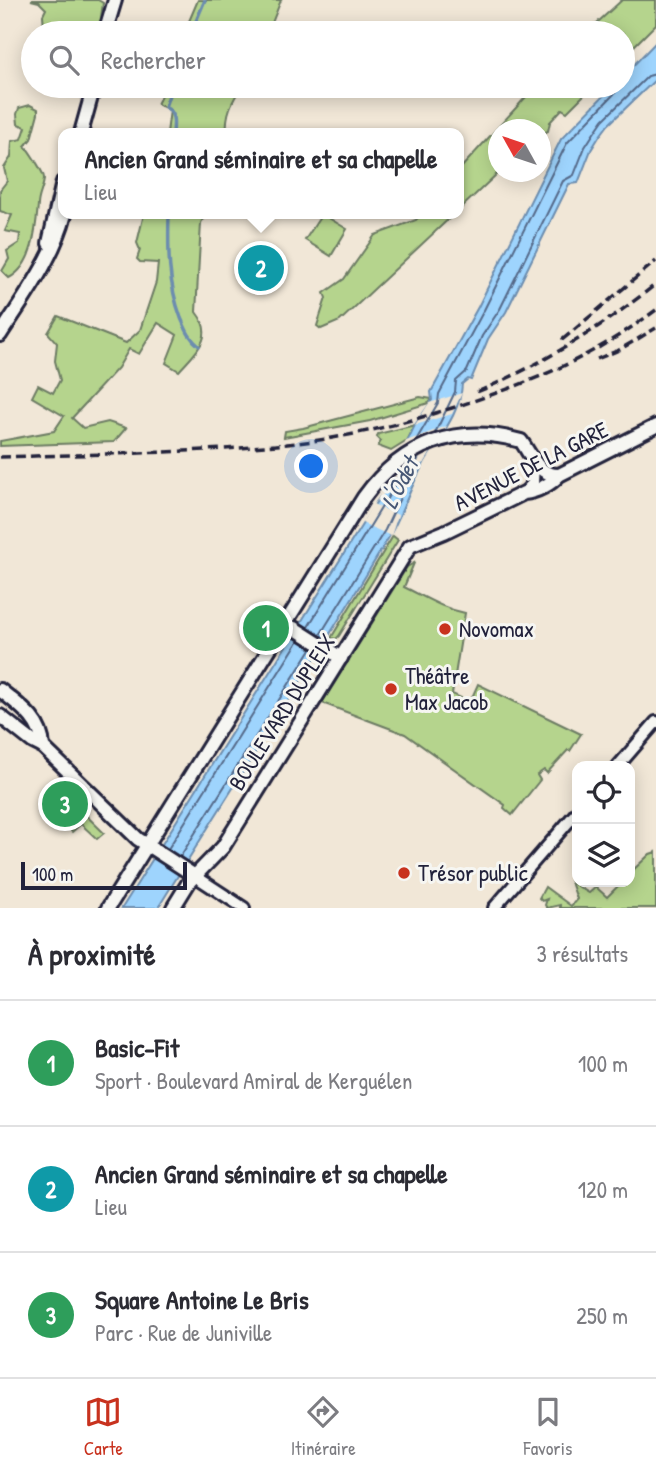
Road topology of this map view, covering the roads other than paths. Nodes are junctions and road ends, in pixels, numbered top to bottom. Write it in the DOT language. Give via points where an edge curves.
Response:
graph roads {
  1 [pos="115,0"];
  2 [pos="123,0"];
  3 [pos="109,21"];
  4 [pos="117,21"];
  5 [pos="90,98"];
  6 [pos="81,128"];
  7 [pos="58,203"];
  8 [pos="63,219"];
  9 [pos="49,250"];
  10 [pos="0,335"];
  11 [pos="656,426"];
  12 [pos="534,463"];
  13 [pos="559,475"];
  14 [pos="524,492"];
  15 [pos="424,539"];
  16 [pos="283,627"];
  17 [pos="341,658"];
  18 [pos="0,690"];
  19 [pos="0,716"];
  20 [pos="656,722"];
  21 [pos="43,747"];
  22 [pos="622,761"];
  23 [pos="572,818"];
  24 [pos="152,849"];
  25 [pos="195,876"];
  26 [pos="108,908"];
  27 [pos="173,908"];
  28 [pos="244,908"];
  29 [pos="494,908"];
  1 -- 3 [label="main road"];
  2 -- 4 [label="main road"];
  5 -- 6 [label="main road"];
  7 -- 9 [label="main road"];
  8 -- 9 [label="main road"];
  9 -- 10 [label="main road"];
  11 -- 13 [label="main road, AVENUE DE LA GARE"];
  12 -- 13 [label="main road"];
  12 -- 14 [label="street" via="533,483"];
  12 -- 16 [label="main road" via="518,439 481,434 440,440 414,450 375,483"];
  13 -- 14 [label="main road, AVENUE DE LA GARE"];
  14 -- 15 [label="main road, AVENUE DE LA GARE"];
  15 -- 17 [label="main road, BOULEVARD DUPLEIX" via="407,549"];
  16 -- 17 [label="main road" via="297,630"];
  16 -- 24 [label="main road"];
  17 -- 25 [label="main road, BOULEVARD DUPLEIX" via="223,847"];
  18 -- 21 [label="main road" via="36,723"];
  19 -- 21 [label="main road"];
  20 -- 22 [label="street"];
  21 -- 24 [label="main road"];
  23 -- 29 [label="street"];
  24 -- 25 [label="main road"];
  24 -- 26 [label="main road"];
  25 -- 27 [label="main road, BOULEVARD DUPLEIX"];
  25 -- 28 [label="street"];
}
